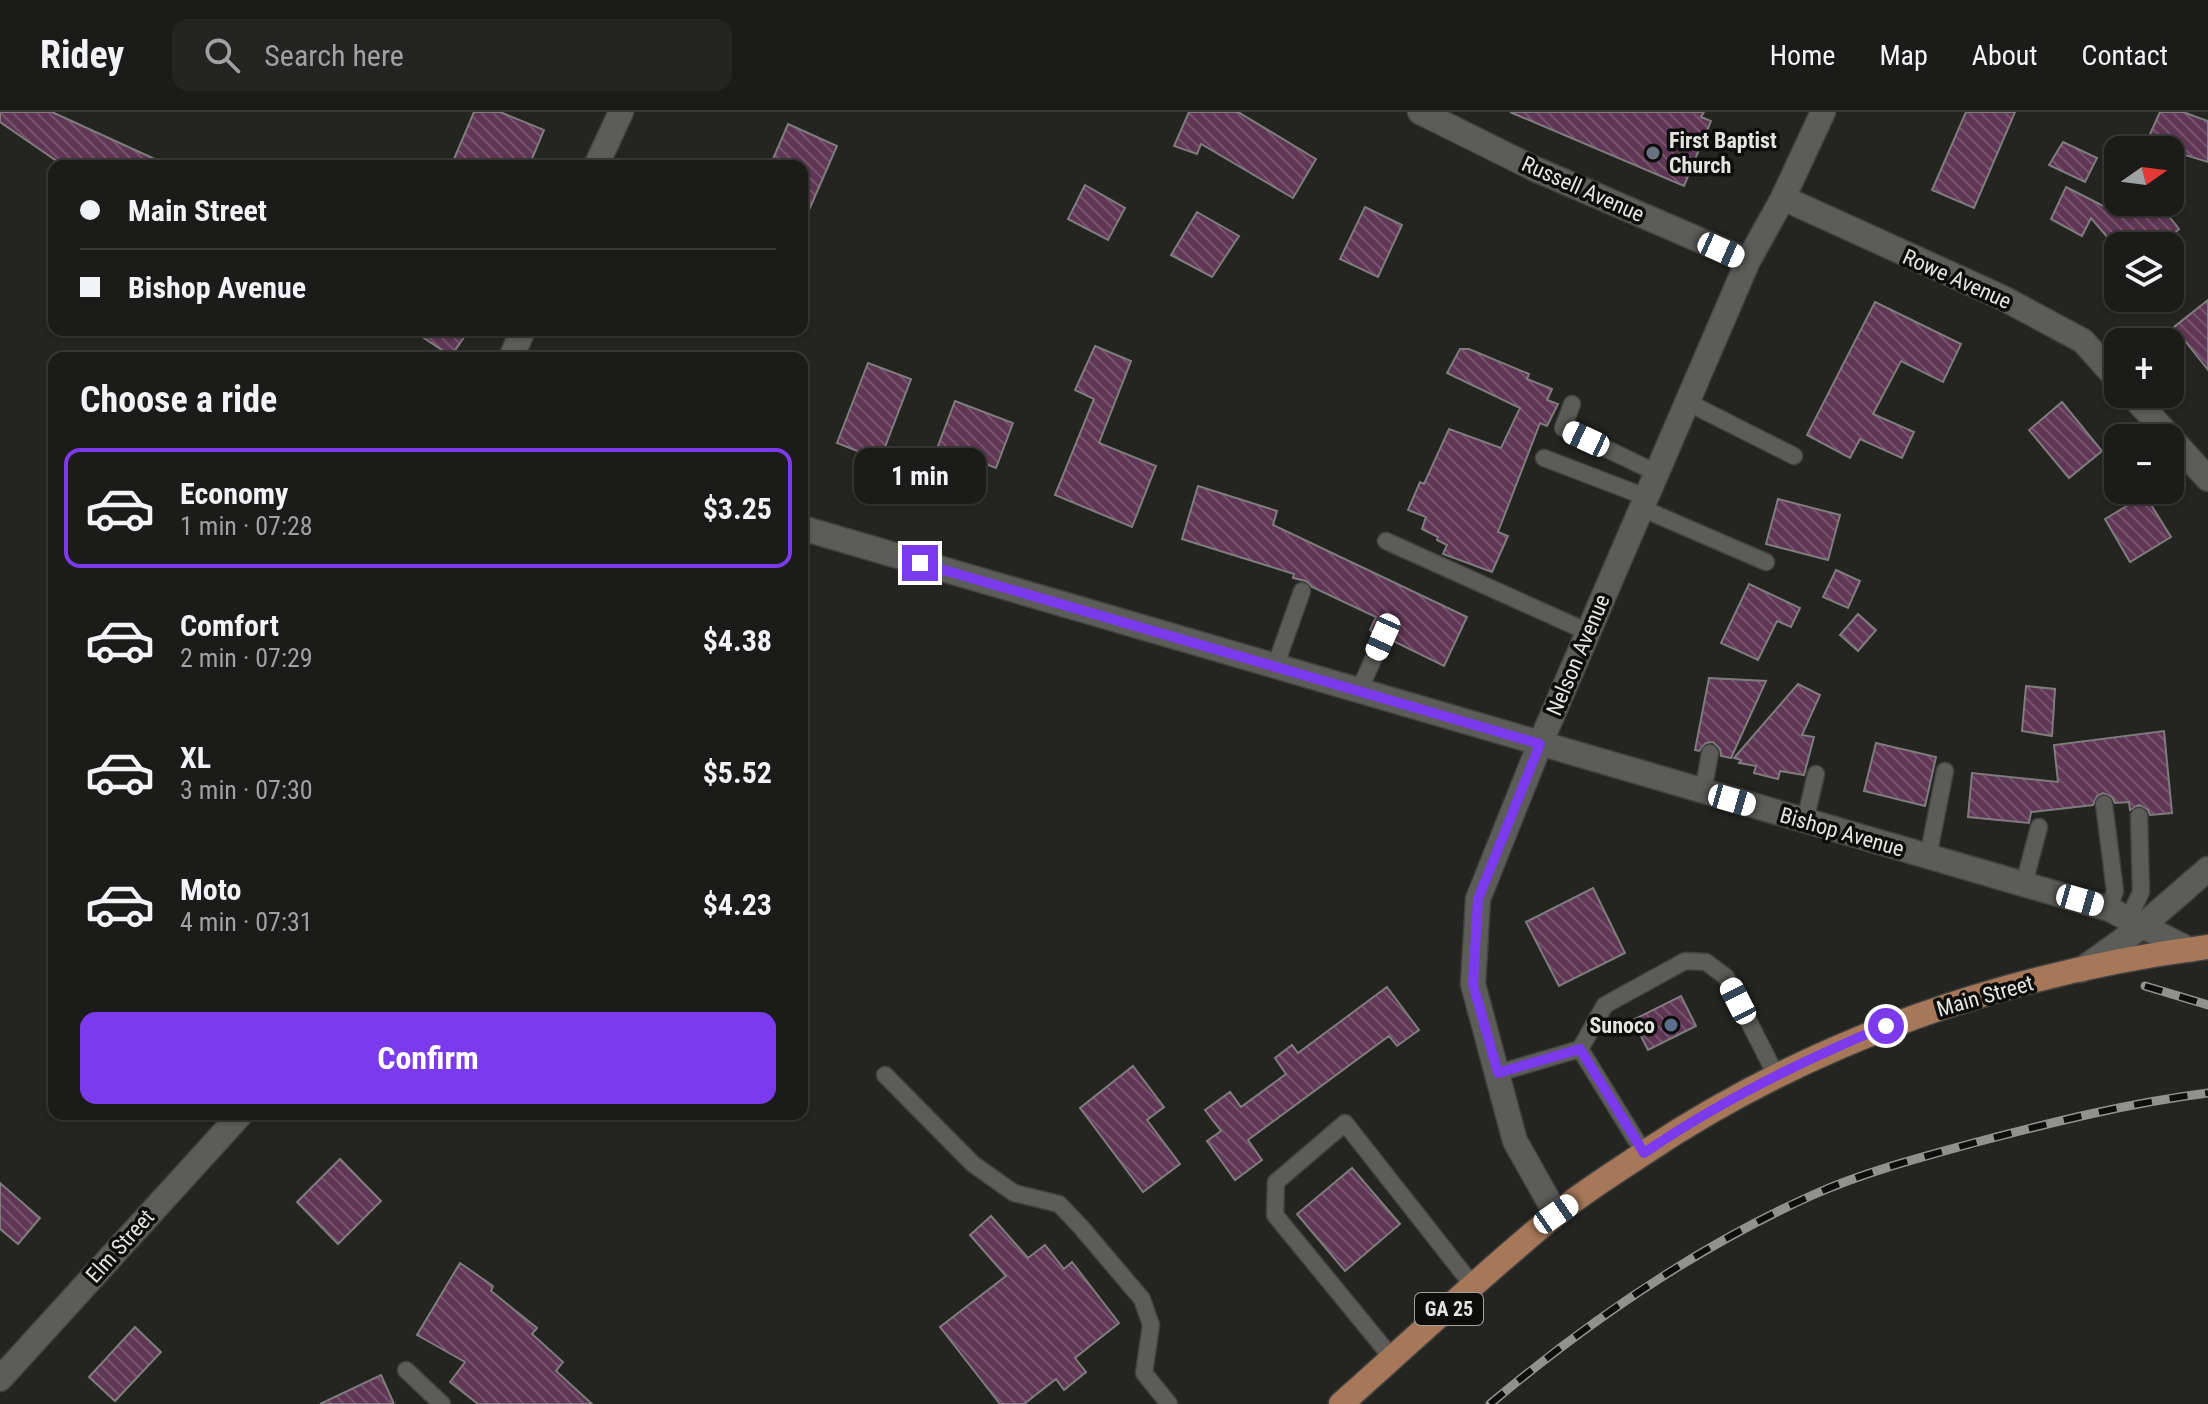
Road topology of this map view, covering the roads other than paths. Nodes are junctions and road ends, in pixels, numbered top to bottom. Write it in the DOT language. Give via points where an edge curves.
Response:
graph roads {
  1 [pos="621,112"];
  2 [pos="1420,112"];
  3 [pos="1823,112"];
  4 [pos="599,160"];
  5 [pos="1783,198"];
  6 [pos="1748,261"];
  7 [pos="2104,364"];
  8 [pos="1687,402"];
  9 [pos="1572,404"];
  10 [pos="2144,408"];
  11 [pos="1794,456"];
  12 [pos="1544,458"];
  13 [pos="1657,473"];
  14 [pos="2208,479"];
  15 [pos="1644,503"];
  16 [pos="808,530"];
  17 [pos="1386,541"];
  18 [pos="1766,562"];
  19 [pos="1302,591"];
  20 [pos="1588,632"];
  21 [pos="1383,637"];
  22 [pos="1275,667"];
  23 [pos="1359,691"];
  24 [pos="1540,744"];
  25 [pos="1710,753"];
  26 [pos="1945,771"];
  27 [pos="1816,774"];
  28 [pos="1703,792"];
  29 [pos="2104,804"];
  30 [pos="2139,816"];
  31 [pos="1805,821"];
  32 [pos="2039,827"];
  33 [pos="1928,857"];
  34 [pos="2208,869"];
  35 [pos="2024,884"];
  36 [pos="2126,918"];
  37 [pos="2199,948"];
  38 [pos="2081,970"];
  39 [pos="1580,1049"];
  40 [pos="1498,1073"];
  41 [pos="885,1075"];
  42 [pos="1776,1075"];
  43 [pos="236,1120"];
  44 [pos="1644,1153"];
  45 [pos="1556,1214"];
  46 [pos="1474,1287"];
  47 [pos="1393,1359"];
  48 [pos="406,1370"];
  49 [pos="0,1379"];
  50 [pos="442,1404"];
  51 [pos="1169,1404"];
  52 [pos="1341,1404"];
  1 -- 4 [label="street"];
  2 -- 6 [label="street, Russell Avenue" via="1535,169"];
  3 -- 5 [label="street, Nelson Avenue"];
  5 -- 6 [label="street, Nelson Avenue"];
  5 -- 7 [label="street, Rowe Avenue" via="2003,298 2083,341"];
  6 -- 8 [label="street, Nelson Avenue"];
  8 -- 11 [label="lane"];
  8 -- 13 [label="street, Nelson Avenue"];
  9 -- 13 [label="lane" via="1563,428"];
  10 -- 14 [label="street"];
  12 -- 15 [label="lane"];
  13 -- 15 [label="street, Nelson Avenue"];
  15 -- 18 [label="lane"];
  15 -- 20 [label="street, Nelson Avenue"];
  16 -- 22 [label="street, Bishop Avenue"];
  17 -- 20 [label="lane"];
  19 -- 22 [label="lane"];
  20 -- 24 [label="street, Nelson Avenue"];
  21 -- 23 [label="lane"];
  22 -- 23 [label="street, Bishop Avenue"];
  23 -- 24 [label="street, Bishop Avenue"];
  24 -- 28 [label="street, Bishop Avenue"];
  24 -- 40 [label="street, Nelson Avenue" via="1478,899 1473,984"];
  25 -- 28 [label="lane"];
  26 -- 33 [label="lane"];
  27 -- 31 [label="lane"];
  28 -- 31 [label="street, Bishop Avenue"];
  29 -- 36 [label="lane" via="2115,891"];
  30 -- 36 [label="lane" via="2141,892"];
  31 -- 33 [label="street, Bishop Avenue"];
  32 -- 35 [label="lane"];
  33 -- 35 [label="street, Bishop Avenue"];
  34 -- 36 [label="street, Main Street"];
  35 -- 36 [label="street, Bishop Avenue"];
  36 -- 37 [label="street, Bishop Avenue"];
  36 -- 38 [label="street, Main Street"];
  37 -- 38 [label="main road, Main Street / GA 25"];
  38 -- 42 [label="main road, Main Street / GA 25" via="1886,1026"];
  39 -- 40 [label="lane"];
  39 -- 42 [label="lane" via="1605,1005 1685,961 1706,962 1726,977"];
  39 -- 44 [label="lane"];
  40 -- 45 [label="street, Nelson Avenue" via="1515,1141"];
  41 -- 51 [label="lane" via="973,1164 1014,1193 1059,1204 1080,1226 1142,1299 1151,1325 1144,1373"];
  42 -- 44 [label="main road, Main Street / GA 25"];
  43 -- 49 [label="street, Elm Street"];
  44 -- 45 [label="main road, Main Street / GA 25"];
  45 -- 46 [label="main road, Main Street / GA 25"];
  46 -- 47 [label="main road, Main Street / GA 25"];
  46 -- 47 [label="lane" via="1345,1123 1276,1182 1275,1215"];
  47 -- 52 [label="main road, Main Street / GA 25"];
  48 -- 50 [label="lane"];
}
